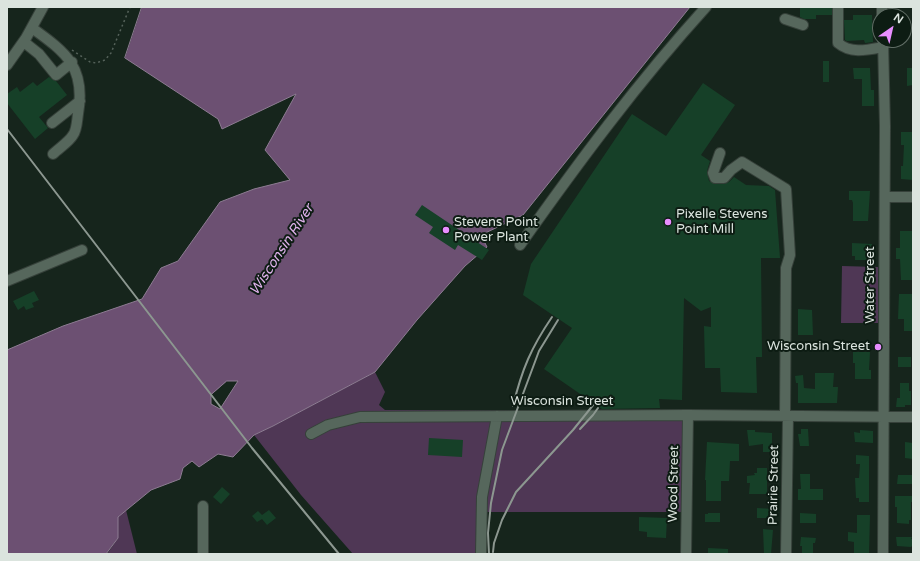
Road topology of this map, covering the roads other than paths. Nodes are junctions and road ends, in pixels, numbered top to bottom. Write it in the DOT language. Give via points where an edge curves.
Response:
graph roads {
  1 [pos="43,7"];
  2 [pos="706,7"];
  3 [pos="838,7"];
  4 [pos="785,19"];
  5 [pos="803,25"];
  6 [pos="32,28"];
  7 [pos="24,42"];
  8 [pos="873,48"];
  9 [pos="883,48"];
  10 [pos="72,62"];
  11 [pos="7,64"];
  12 [pos="80,101"];
  13 [pos="52,122"];
  14 [pos="720,153"];
  15 [pos="53,154"];
  16 [pos="885,197"];
  17 [pos="913,197"];
  18 [pos="520,245"];
  19 [pos="82,250"];
  20 [pos="7,281"];
  21 [pos="688,415"];
  22 [pos="497,416"];
  23 [pos="786,417"];
  24 [pos="884,417"];
  25 [pos="913,417"];
  26 [pos="311,434"];
  27 [pos="203,506"];
  28 [pos="203,554"];
  29 [pos="481,554"];
  30 [pos="686,554"];
  31 [pos="786,554"];
  32 [pos="883,554"];
  1 -- 6 [label="street"];
  2 -- 18 [label="street" via="621,107"];
  3 -- 8 [label="street" via="838,43 855,51"];
  4 -- 5 [label="street"];
  6 -- 7 [label="street"];
  6 -- 10 [label="street" via="51,41"];
  7 -- 10 [label="street" via="39,54 56,75"];
  7 -- 11 [label="street"];
  9 -- 16 [label="street, Water Street"];
  10 -- 12 [label="street" via="79,79"];
  12 -- 13 [label="street"];
  12 -- 15 [label="street" via="74,134"];
  14 -- 23 [label="street, Prairie Street" via="713,173 715,178 724,178 742,162 786,189 790,255 786,268"];
  16 -- 17 [label="street"];
  16 -- 24 [label="street, Water Street"];
  19 -- 20 [label="street"];
  21 -- 22 [label="street, Wisconsin Street"];
  21 -- 23 [label="street, Wisconsin Street"];
  21 -- 30 [label="street, Wood Street"];
  22 -- 26 [label="street, Wisconsin Street" via="360,417 328,425"];
  22 -- 29 [label="street" via="482,497"];
  23 -- 24 [label="street, Wisconsin Street"];
  23 -- 31 [label="street, Prairie Street"];
  24 -- 25 [label="street, Wisconsin Street"];
  24 -- 32 [label="street, Water Street"];
  27 -- 28 [label="street"];
}
